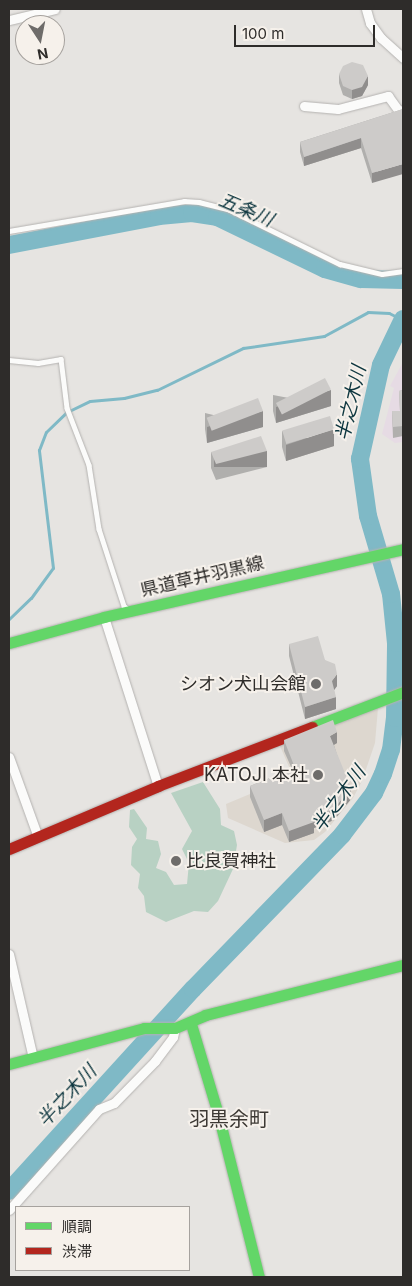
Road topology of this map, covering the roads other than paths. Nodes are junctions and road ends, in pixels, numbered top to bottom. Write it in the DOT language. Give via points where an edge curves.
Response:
graph roads {
  1 [pos="55,9"];
  2 [pos="366,9"];
  3 [pos="9,20"];
  4 [pos="403,58"];
  5 [pos="304,106"];
  6 [pos="403,110"];
  7 [pos="9,231"];
  8 [pos="403,271"];
  9 [pos="9,360"];
  10 [pos="403,549"];
  11 [pos="133,613"];
  12 [pos="104,617"];
  13 [pos="9,643"];
  14 [pos="403,692"];
  15 [pos="9,757"];
  16 [pos="158,786"];
  17 [pos="38,837"];
  18 [pos="9,849"];
  19 [pos="9,954"];
  20 [pos="403,965"];
  21 [pos="191,1024"];
  22 [pos="175,1028"];
  23 [pos="33,1058"];
  24 [pos="9,1064"];
  25 [pos="9,1210"];
  26 [pos="259,1277"];
  1 -- 3 [label="street"];
  2 -- 4 [label="street" via="370,23 381,38"];
  5 -- 6 [label="street" via="338,109 388,96 399,111"];
  7 -- 8 [label="lane" via="184,201 199,202 228,210 340,264 382,274"];
  9 -- 11 [label="lane" via="38,363 60,359 67,408 88,465 99,529 124,606"];
  10 -- 11 [label="street, 県道草井羽黒線"];
  11 -- 12 [label="street, 県道草井羽黒線"];
  12 -- 13 [label="street, 県道草井羽黒線"];
  12 -- 16 [label="street"];
  14 -- 16 [label="street"];
  15 -- 17 [label="street"];
  16 -- 17 [label="street"];
  17 -- 18 [label="street"];
  19 -- 23 [label="street"];
  20 -- 21 [label="street" via="205,1015"];
  21 -- 22 [label="street"];
  21 -- 26 [label="street" via="218,1114"];
  22 -- 23 [label="street" via="144,1028"];
  22 -- 25 [label="street" via="170,1042 155,1061 114,1103 99,1109"];
  23 -- 24 [label="street"];
}
